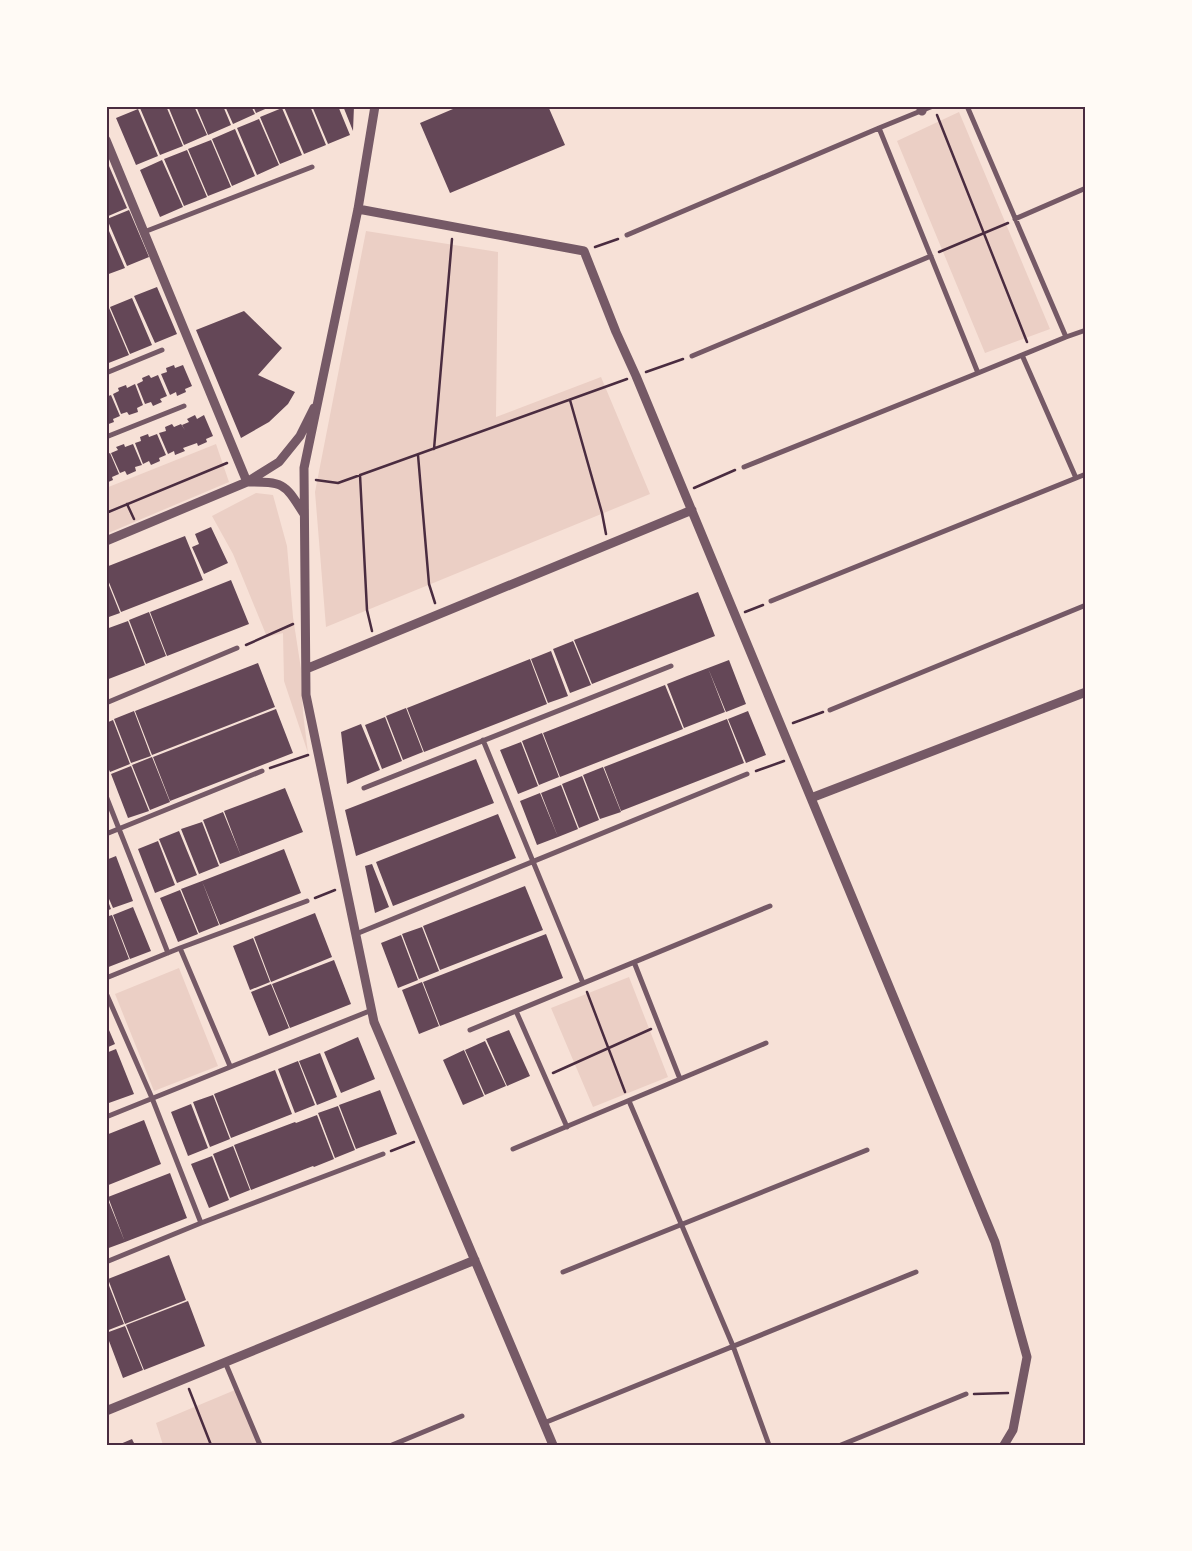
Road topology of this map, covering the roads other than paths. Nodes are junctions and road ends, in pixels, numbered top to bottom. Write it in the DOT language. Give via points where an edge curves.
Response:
graph roads {
  1 [pos="375,106"];
  2 [pos="933,106"];
  3 [pos="967,106"];
  4 [pos="921,108"];
  5 [pos="879,128"];
  6 [pos="108,146"];
  7 [pos="312,167"];
  8 [pos="1086,188"];
  9 [pos="358,209"];
  10 [pos="1016,219"];
  11 [pos="144,232"];
  12 [pos="627,236"];
  13 [pos="931,256"];
  14 [pos="1086,330"];
  15 [pos="1066,337"];
  16 [pos="162,350"];
  17 [pos="1022,355"];
  18 [pos="692,356"];
  19 [pos="106,373"];
  20 [pos="978,373"];
  21 [pos="319,397"];
  22 [pos="184,406"];
  23 [pos="106,437"];
  24 [pos="744,467"];
  25 [pos="1086,474"];
  26 [pos="1076,478"];
  27 [pos="247,482"];
  28 [pos="692,510"];
  29 [pos="305,515"];
  30 [pos="106,541"];
  31 [pos="771,601"];
  32 [pos="1086,604"];
  33 [pos="237,648"];
  34 [pos="671,666"];
  35 [pos="306,669"];
  36 [pos="1086,692"];
  37 [pos="106,703"];
  38 [pos="830,710"];
  39 [pos="482,740"];
  40 [pos="262,771"];
  41 [pos="747,774"];
  42 [pos="364,788"];
  43 [pos="106,796"];
  44 [pos="811,798"];
  45 [pos="118,829"];
  46 [pos="106,834"];
  47 [pos="533,861"];
  48 [pos="306,901"];
  49 [pos="770,906"];
  50 [pos="356,934"];
  51 [pos="180,948"];
  52 [pos="168,953"];
  53 [pos="634,962"];
  54 [pos="106,978"];
  55 [pos="583,983"];
  56 [pos="106,993"];
  57 [pos="372,1010"];
  58 [pos="516,1011"];
  59 [pos="470,1030"];
  60 [pos="766,1044"];
  61 [pos="230,1066"];
  62 [pos="680,1079"];
  63 [pos="152,1098"];
  64 [pos="629,1101"];
  65 [pos="106,1117"];
  66 [pos="566,1127"];
  67 [pos="512,1149"];
  68 [pos="866,1150"];
  69 [pos="383,1154"];
  70 [pos="201,1223"];
  71 [pos="680,1224"];
  72 [pos="475,1260"];
  73 [pos="106,1262"];
  74 [pos="563,1272"];
  75 [pos="916,1272"];
  76 [pos="734,1346"];
  77 [pos="225,1362"];
  78 [pos="966,1394"];
  79 [pos="107,1408"];
  80 [pos="462,1416"];
  81 [pos="544,1423"];
  82 [pos="395,1444"];
  83 [pos="260,1445"];
  84 [pos="553,1445"];
  85 [pos="769,1445"];
  86 [pos="841,1445"];
  87 [pos="1004,1445"];
  1 -- 9 [label="street"];
  2 -- 4 [label="street"];
  3 -- 10 [label="street"];
  4 -- 5 [label="street"];
  5 -- 12 [label="street"];
  5 -- 13 [label="street"];
  6 -- 11 [label="street"];
  7 -- 11 [label="street"];
  8 -- 10 [label="street"];
  9 -- 21 [label="street"];
  9 -- 28 [label="street" via="584,251"];
  10 -- 15 [label="street"];
  11 -- 27 [label="street"];
  13 -- 18 [label="street"];
  13 -- 20 [label="street"];
  14 -- 15 [label="street"];
  15 -- 17 [label="street"];
  16 -- 19 [label="street"];
  17 -- 20 [label="street"];
  17 -- 26 [label="street"];
  20 -- 24 [label="street"];
  21 -- 27 [label="street" via="300,436 279,462"];
  21 -- 29 [label="street" via="304,468"];
  22 -- 23 [label="street"];
  25 -- 26 [label="street"];
  26 -- 31 [label="street"];
  27 -- 29 [label="street" via="274,482 288,489"];
  27 -- 30 [label="street"];
  28 -- 35 [label="street"];
  28 -- 44 [label="street"];
  29 -- 35 [label="street"];
  32 -- 38 [label="street"];
  33 -- 37 [label="street"];
  34 -- 39 [label="street"];
  35 -- 50 [label="street" via="306,695"];
  36 -- 44 [label="street"];
  39 -- 42 [label="street"];
  39 -- 47 [label="street"];
  40 -- 45 [label="street"];
  41 -- 47 [label="street"];
  43 -- 45 [label="street"];
  44 -- 87 [label="street" via="996,1242 1027,1357 1013,1430"];
  45 -- 46 [label="street"];
  45 -- 52 [label="street"];
  47 -- 50 [label="street"];
  47 -- 55 [label="street"];
  48 -- 51 [label="street"];
  49 -- 53 [label="street"];
  50 -- 57 [label="street"];
  51 -- 52 [label="street"];
  51 -- 61 [label="street"];
  52 -- 54 [label="street"];
  53 -- 55 [label="street"];
  53 -- 62 [label="street"];
  55 -- 58 [label="street"];
  56 -- 63 [label="street"];
  57 -- 61 [label="street"];
  57 -- 72 [label="street" via="374,1022"];
  58 -- 59 [label="street"];
  58 -- 66 [label="street"];
  60 -- 62 [label="street"];
  61 -- 63 [label="street"];
  62 -- 64 [label="street"];
  63 -- 65 [label="street"];
  63 -- 70 [label="street"];
  64 -- 66 [label="street"];
  64 -- 71 [label="street"];
  66 -- 67 [label="street"];
  68 -- 71 [label="street"];
  69 -- 70 [label="street"];
  70 -- 73 [label="street"];
  71 -- 74 [label="street"];
  71 -- 76 [label="street"];
  72 -- 77 [label="street"];
  72 -- 81 [label="street"];
  75 -- 76 [label="street"];
  76 -- 81 [label="street"];
  76 -- 85 [label="street"];
  77 -- 79 [label="street"];
  77 -- 83 [label="street"];
  78 -- 86 [label="street"];
  80 -- 82 [label="street"];
  81 -- 84 [label="street"];
}
